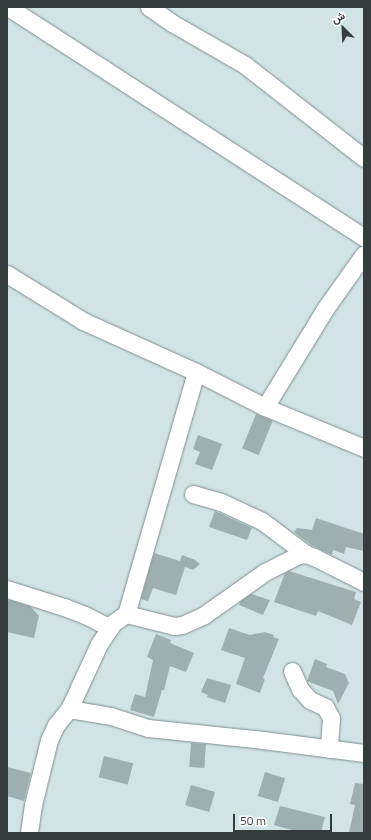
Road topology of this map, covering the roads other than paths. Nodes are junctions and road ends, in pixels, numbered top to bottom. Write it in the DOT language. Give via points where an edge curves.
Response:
graph roads {
  1 [pos="8,7"];
  2 [pos="149,7"];
  3 [pos="364,158"];
  4 [pos="364,237"];
  5 [pos="364,254"];
  6 [pos="7,274"];
  7 [pos="196,372"];
  8 [pos="265,407"];
  9 [pos="364,448"];
  10 [pos="193,494"];
  11 [pos="306,554"];
  12 [pos="364,582"];
  13 [pos="7,590"];
  14 [pos="126,614"];
  15 [pos="110,628"];
  16 [pos="292,671"];
  17 [pos="69,709"];
  18 [pos="329,748"];
  19 [pos="364,753"];
  20 [pos="29,833"];
  1 -- 4 [label="street"];
  2 -- 3 [label="street" via="245,65"];
  5 -- 8 [label="street" via="325,309"];
  6 -- 7 [label="street" via="83,321"];
  7 -- 8 [label="street"];
  7 -- 14 [label="street"];
  8 -- 9 [label="street"];
  10 -- 11 [label="street" via="221,502 262,521"];
  11 -- 12 [label="street"];
  11 -- 14 [label="street" via="290,558 265,572 209,612 182,625 174,626"];
  13 -- 15 [label="street" via="64,607"];
  14 -- 15 [label="street" via="116,620"];
  15 -- 17 [label="street" via="99,644"];
  16 -- 18 [label="street" via="300,689 310,700 325,707 330,718"];
  17 -- 18 [label="street" via="111,716 148,728"];
  17 -- 20 [label="street" via="56,725 49,740"];
  18 -- 19 [label="street"];
}
